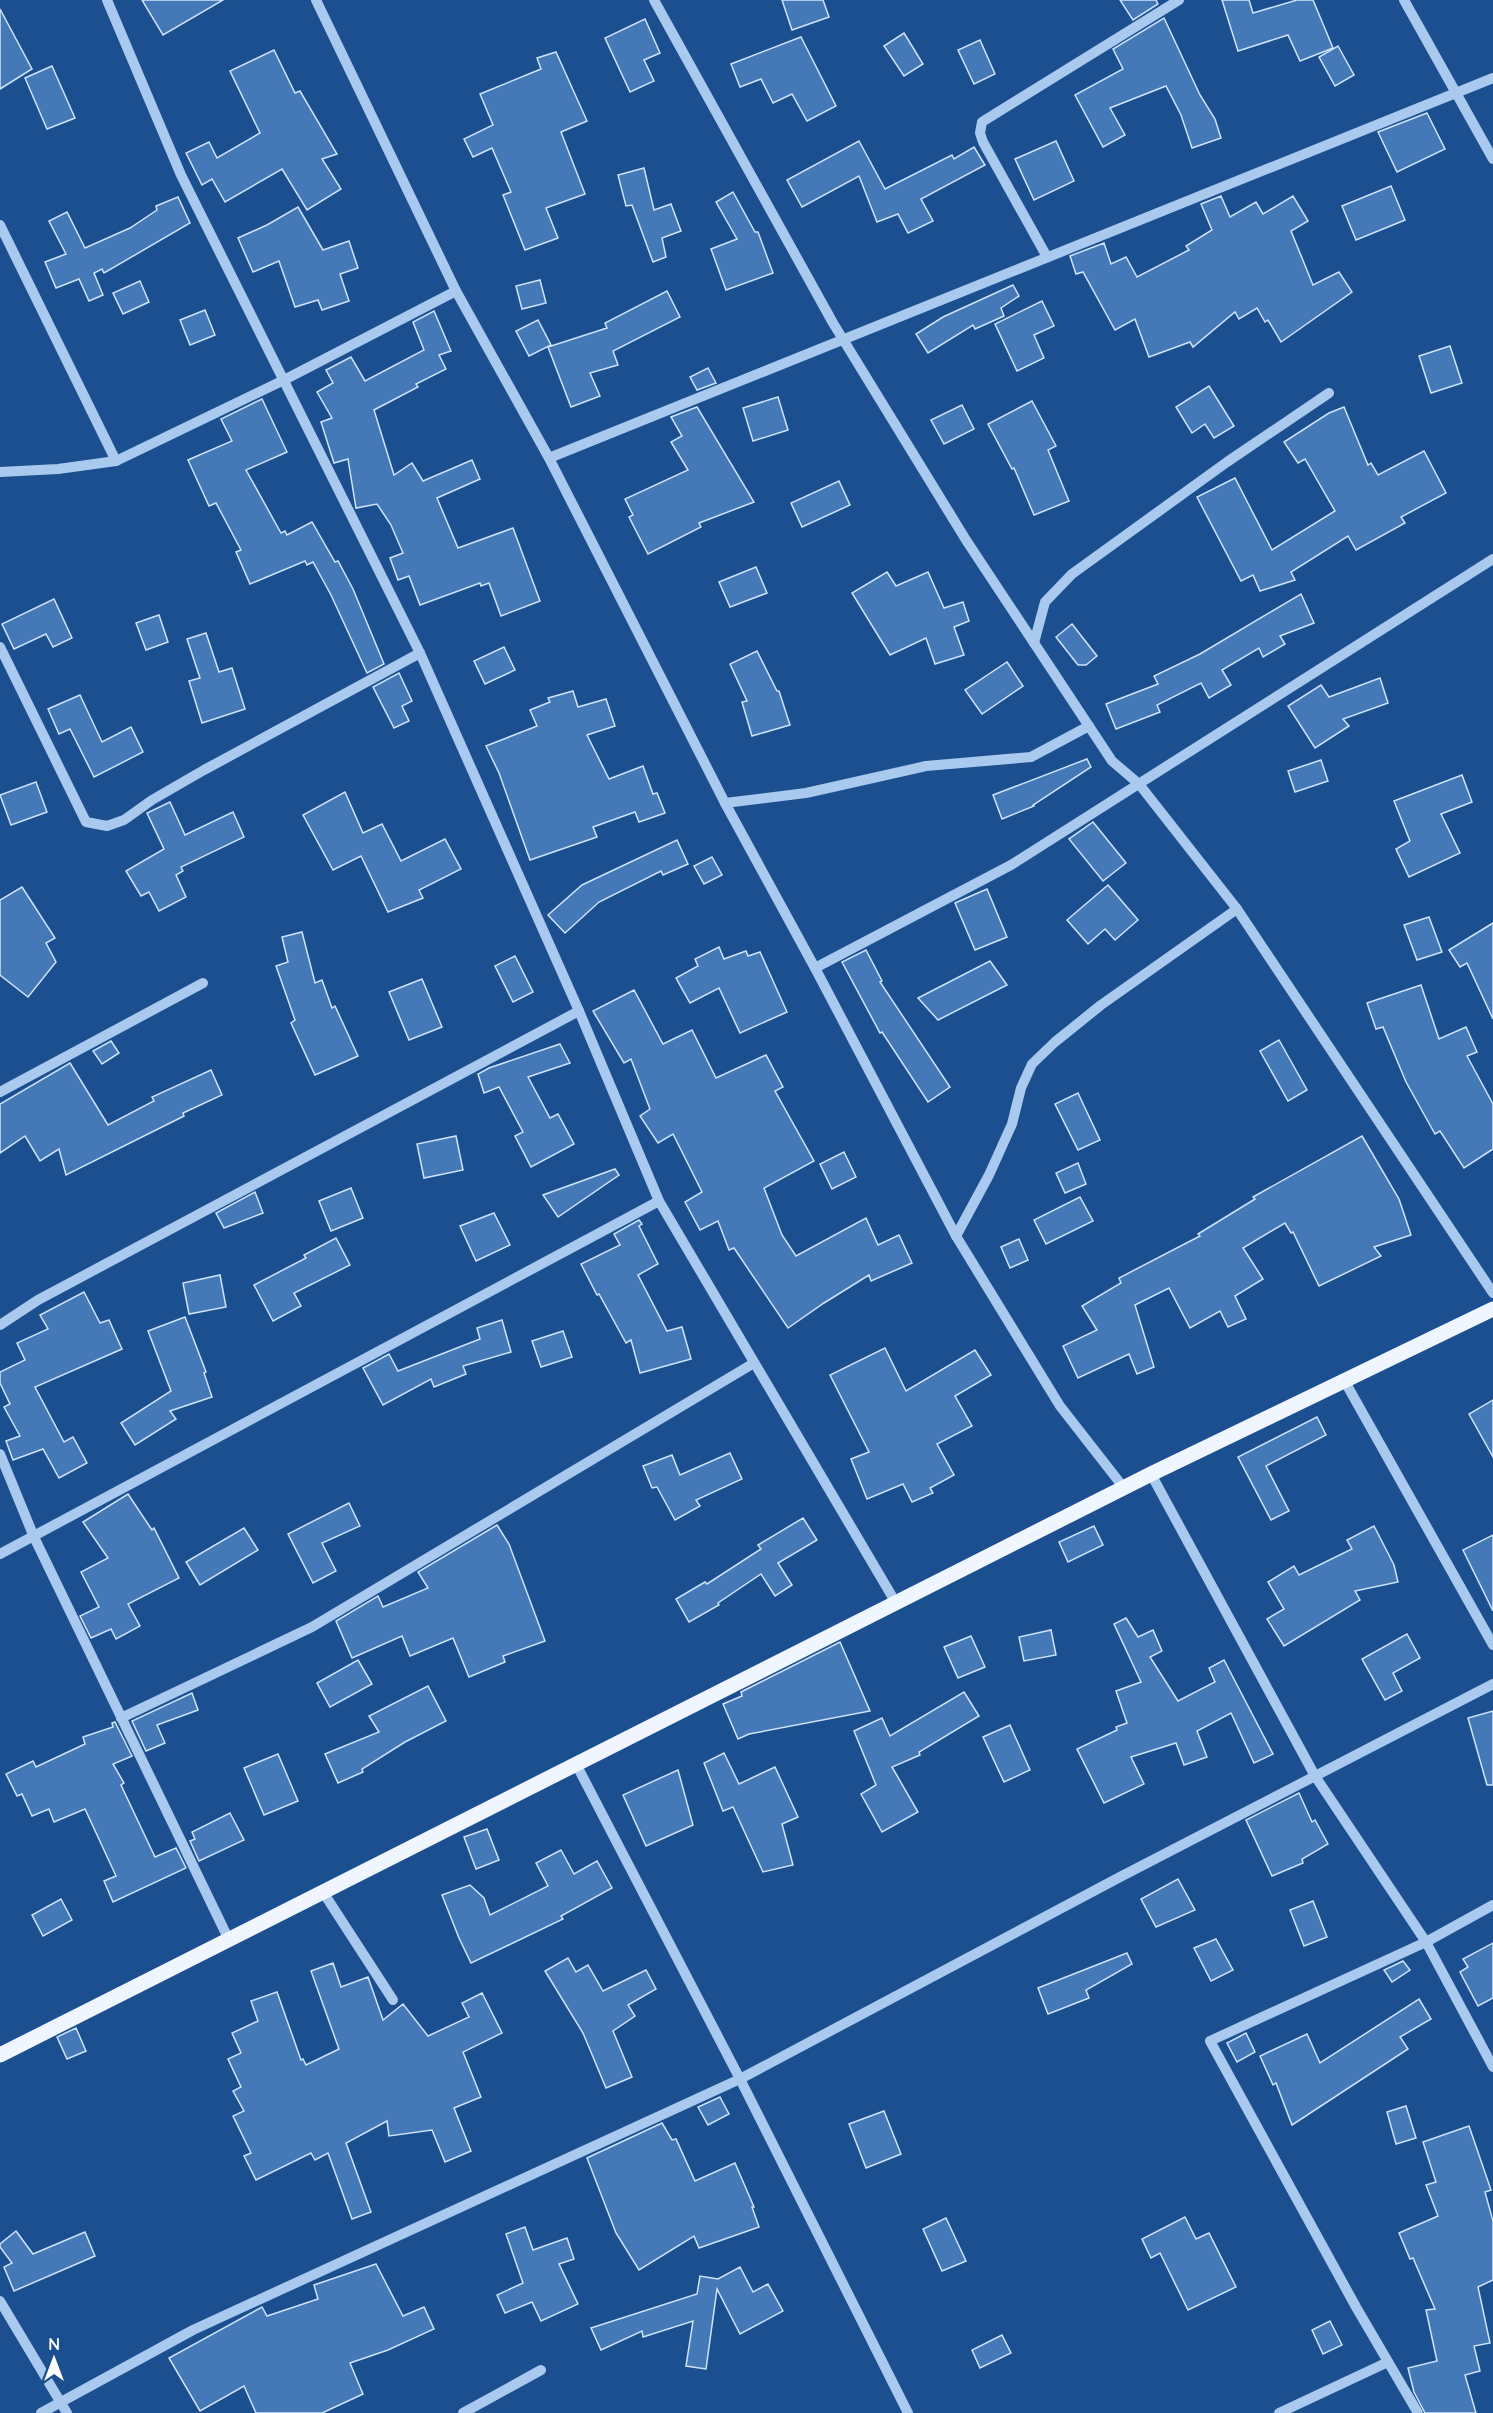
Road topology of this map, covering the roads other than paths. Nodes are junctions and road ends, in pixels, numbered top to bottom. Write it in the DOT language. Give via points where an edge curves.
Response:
graph roads {
  1 [pos="107,0"];
  2 [pos="315,0"];
  3 [pos="654,0"];
  4 [pos="1179,0"];
  5 [pos="1404,0"];
  6 [pos="1493,78"];
  7 [pos="1456,92"];
  8 [pos="1493,159"];
  9 [pos="0,225"];
  10 [pos="1047,257"];
  11 [pos="456,291"];
  12 [pos="843,339"];
  13 [pos="284,380"];
  14 [pos="1329,393"];
  15 [pos="549,458"];
  16 [pos="116,461"];
  17 [pos="0,472"];
  18 [pos="1493,559"];
  19 [pos="1034,643"];
  20 [pos="0,647"];
  21 [pos="420,653"];
  22 [pos="1089,726"];
  23 [pos="1139,784"];
  24 [pos="725,803"];
  25 [pos="1237,909"];
  26 [pos="815,968"];
  27 [pos="203,983"];
  28 [pos="579,1011"];
  29 [pos="0,1092"];
  30 [pos="659,1201"];
  31 [pos="956,1236"];
  32 [pos="1493,1293"];
  33 [pos="1493,1309"];
  34 [pos="0,1325"];
  35 [pos="754,1363"];
  36 [pos="1344,1380"];
  37 [pos="0,1454"];
  38 [pos="1151,1474"];
  39 [pos="1124,1488"];
  40 [pos="34,1537"];
  41 [pos="0,1554"];
  42 [pos="896,1603"];
  43 [pos="1493,1645"];
  44 [pos="1493,1684"];
  45 [pos="121,1718"];
  46 [pos="576,1764"];
  47 [pos="1315,1776"];
  48 [pos="323,1892"];
  49 [pos="1493,1905"];
  50 [pos="229,1940"];
  51 [pos="1426,1942"];
  52 [pos="393,2000"];
  53 [pos="0,2055"];
  54 [pos="1493,2067"];
  55 [pos="740,2079"];
  56 [pos="0,2301"];
  57 [pos="1388,2362"];
  58 [pos="541,2370"];
  59 [pos="62,2402"];
  60 [pos="41,2413"];
  61 [pos="67,2413"];
  62 [pos="463,2413"];
  63 [pos="908,2413"];
  64 [pos="1279,2413"];
  65 [pos="1418,2413"];
  1 -- 13 [label="street" via="181,175"];
  2 -- 11 [label="street"];
  3 -- 12 [label="street"];
  4 -- 10 [label="street" via="982,122 983,142"];
  5 -- 7 [label="street"];
  6 -- 7 [label="street"];
  7 -- 8 [label="street"];
  7 -- 10 [label="street"];
  9 -- 16 [label="street"];
  10 -- 12 [label="street"];
  11 -- 13 [label="street"];
  11 -- 15 [label="street"];
  12 -- 15 [label="street"];
  12 -- 19 [label="street"];
  13 -- 16 [label="street"];
  13 -- 21 [label="street"];
  14 -- 19 [label="street" via="1072,574 1045,602"];
  15 -- 24 [label="street"];
  16 -- 17 [label="street"];
  18 -- 23 [label="street"];
  19 -- 22 [label="street"];
  20 -- 21 [label="street" via="86,822 107,826"];
  21 -- 28 [label="street"];
  22 -- 23 [label="street" via="1112,761"];
  22 -- 24 [label="street" via="1031,757 926,766 806,793"];
  23 -- 25 [label="street"];
  23 -- 26 [label="street" via="1011,865"];
  24 -- 26 [label="street"];
  25 -- 31 [label="street" via="1101,1005 1032,1064 1020,1088 1012,1124"];
  25 -- 32 [label="street"];
  26 -- 31 [label="street"];
  27 -- 29 [label="street"];
  28 -- 30 [label="street"];
  28 -- 34 [label="street" via="38,1300"];
  30 -- 35 [label="street"];
  30 -- 40 [label="street"];
  31 -- 39 [label="street" via="1060,1406"];
  33 -- 36 [label="main road"];
  35 -- 42 [label="street"];
  35 -- 45 [label="street" via="312,1627"];
  36 -- 38 [label="main road"];
  36 -- 43 [label="street"];
  37 -- 40 [label="street"];
  38 -- 39 [label="main road"];
  38 -- 47 [label="street"];
  39 -- 42 [label="main road"];
  40 -- 41 [label="street"];
  40 -- 45 [label="street"];
  42 -- 46 [label="main road"];
  44 -- 47 [label="street"];
  45 -- 50 [label="street"];
  46 -- 48 [label="main road"];
  46 -- 55 [label="street"];
  47 -- 51 [label="street"];
  47 -- 55 [label="street"];
  48 -- 50 [label="main road"];
  48 -- 52 [label="street"];
  49 -- 51 [label="street"];
  50 -- 53 [label="main road"];
  51 -- 54 [label="street"];
  51 -- 57 [label="street" via="1210,2041"];
  55 -- 59 [label="street" via="193,2330"];
  55 -- 63 [label="street"];
  56 -- 59 [label="street"];
  57 -- 64 [label="street"];
  57 -- 65 [label="street"];
  58 -- 62 [label="street"];
  59 -- 60 [label="street"];
  59 -- 61 [label="street"];
}
